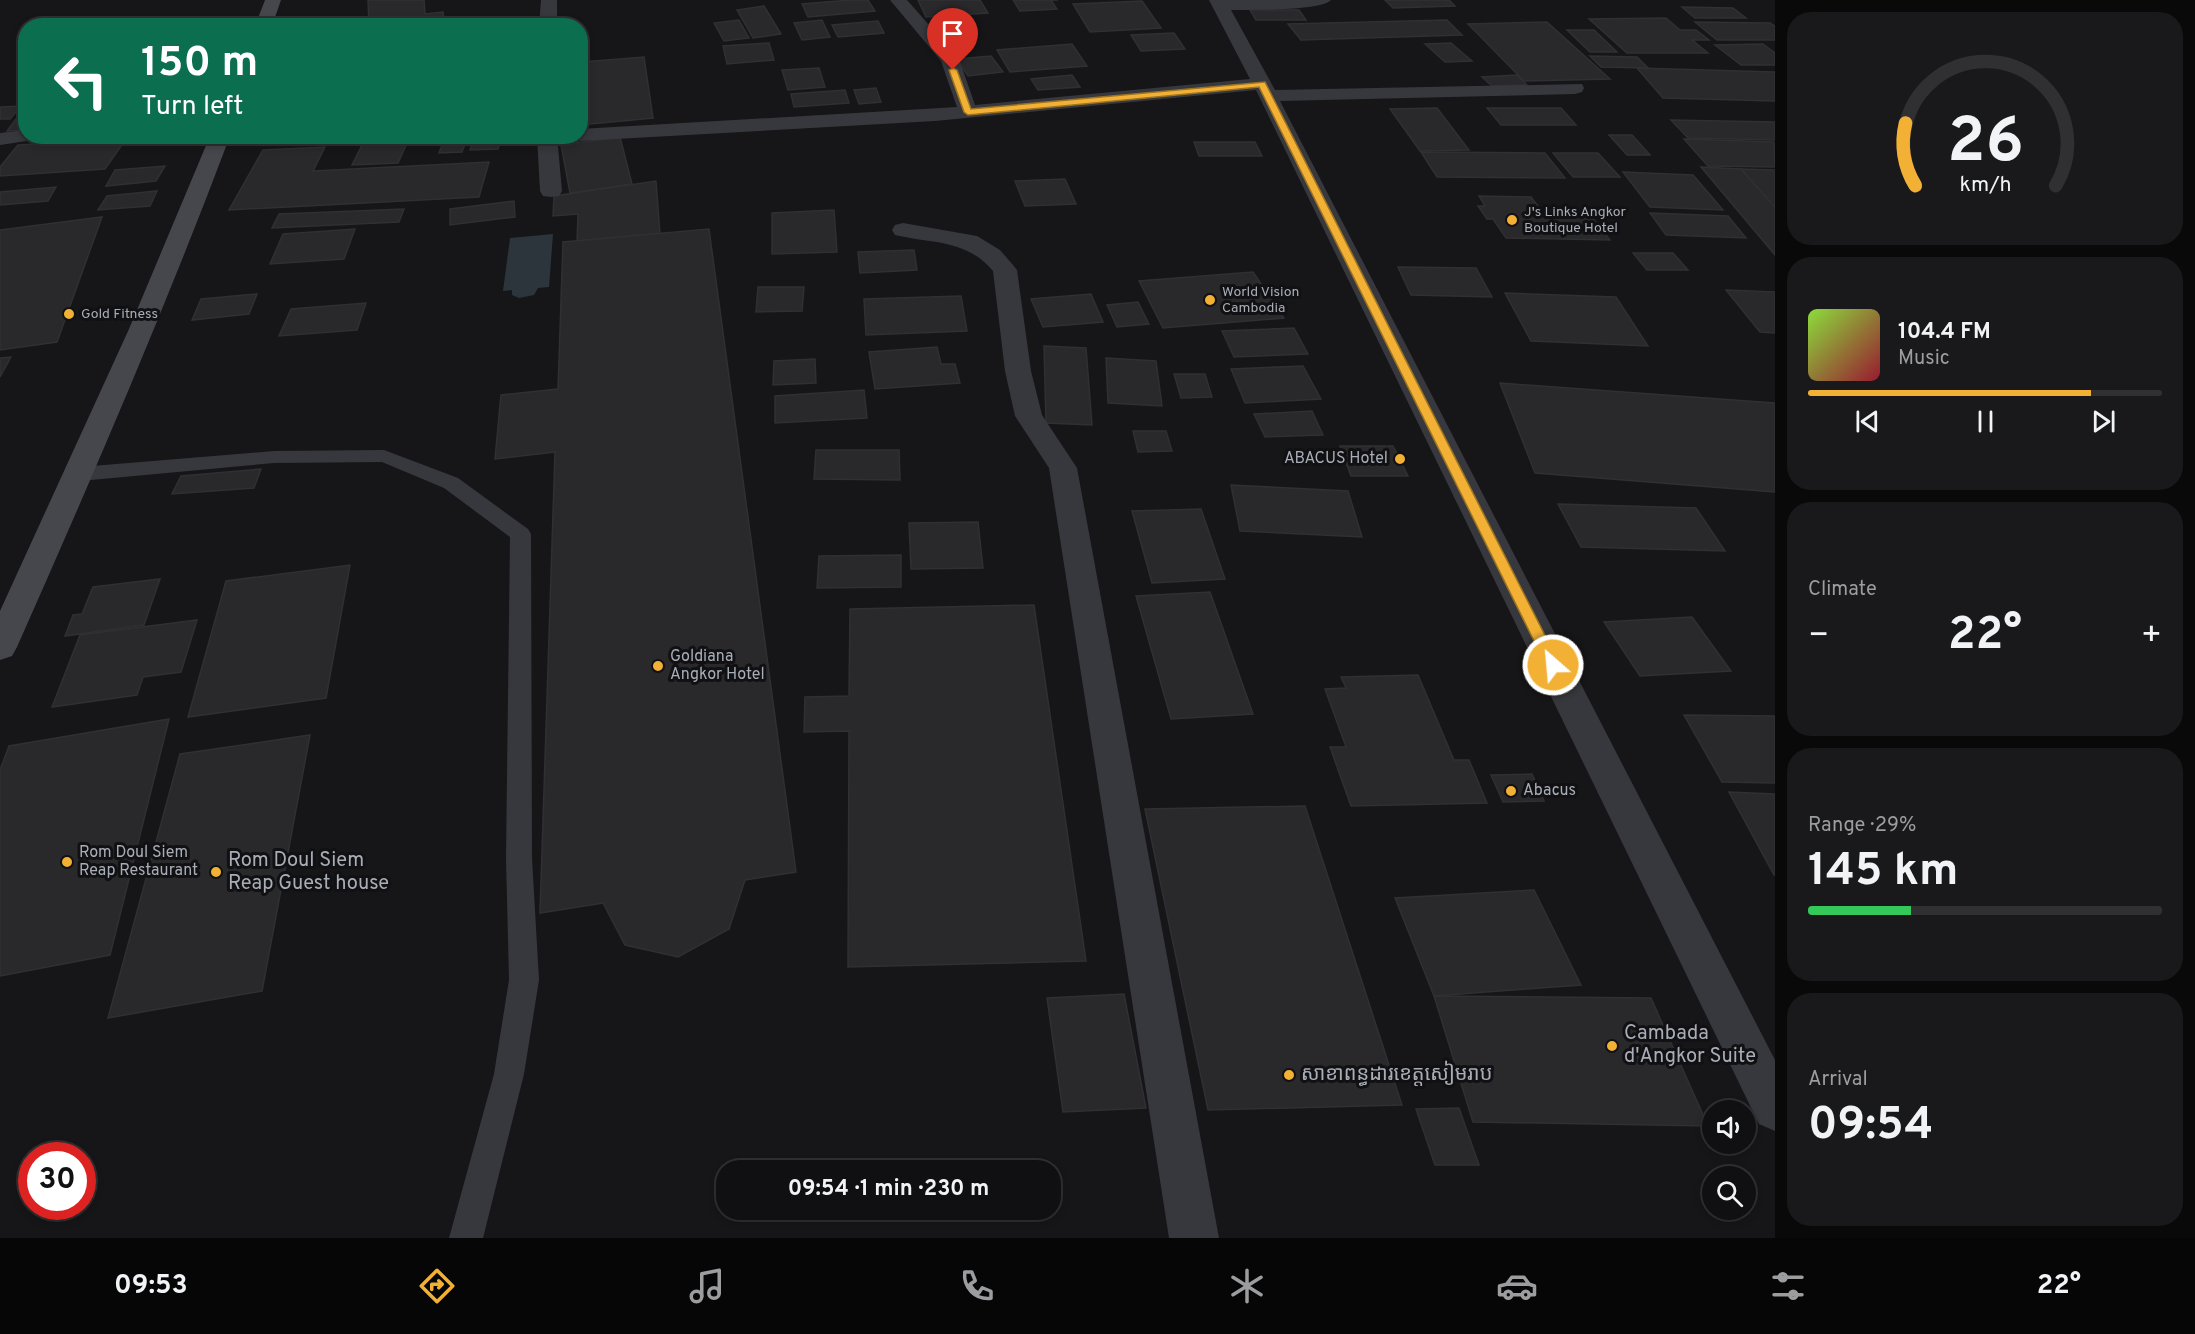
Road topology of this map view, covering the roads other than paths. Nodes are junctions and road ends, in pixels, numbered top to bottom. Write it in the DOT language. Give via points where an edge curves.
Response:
graph roads {
  1 [pos="273,0"];
  2 [pos="549,0"];
  3 [pos="898,0"];
  4 [pos="1323,0"];
  5 [pos="1219,3"];
  6 [pos="266,18"];
  7 [pos="548,18"];
  8 [pos="1575,88"];
  9 [pos="1264,90"];
  10 [pos="968,112"];
  11 [pos="588,135"];
  12 [pos="18,137"];
  13 [pos="0,139"];
  14 [pos="217,144"];
  15 [pos="548,144"];
  16 [pos="551,191"];
  17 [pos="903,230"];
  18 [pos="80,474"];
  19 [pos="0,646"];
  20 [pos="1775,1108"];
  21 [pos="466,1238"];
  22 [pos="1194,1238"];
  1 -- 6 [label="street"];
  2 -- 7 [label="street"];
  3 -- 10 [label="street" via="950,59"];
  4 -- 5 [label="street" via="1271,5"];
  5 -- 9 [label="street"];
  8 -- 9 [label="street"];
  9 -- 10 [label="street"];
  9 -- 20 [label="street"];
  10 -- 11 [label="street"];
  12 -- 13 [label="street"];
  14 -- 18 [label="street" via="180,241"];
  15 -- 16 [label="street"];
  17 -- 22 [label="street" via="969,240 992,255 1005,270 1018,371 1029,416 1063,468"];
  18 -- 19 [label="street"];
  18 -- 21 [label="lane" via="274,457 384,456 451,483 520,534 519,858 524,980 509,1074"];
}
